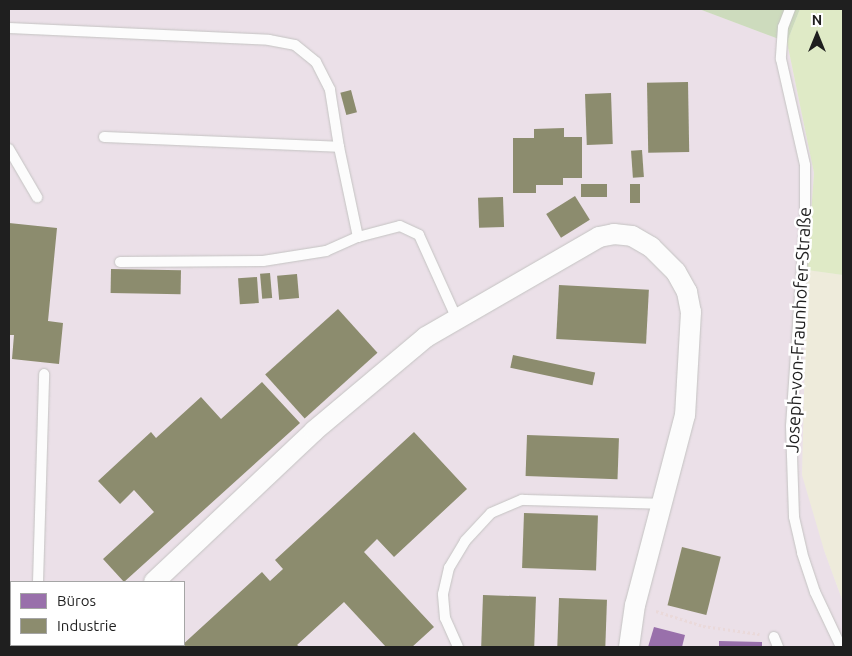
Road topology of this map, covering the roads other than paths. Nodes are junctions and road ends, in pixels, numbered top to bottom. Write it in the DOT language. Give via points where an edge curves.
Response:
graph roads {
  1 [pos="790,9"];
  2 [pos="9,28"];
  3 [pos="104,137"];
  4 [pos="339,146"];
  5 [pos="9,149"];
  6 [pos="37,197"];
  7 [pos="358,237"];
  8 [pos="120,262"];
  9 [pos="456,317"];
  10 [pos="44,374"];
  11 [pos="663,504"];
  12 [pos="38,581"];
  13 [pos="155,581"];
  14 [pos="774,637"];
  15 [pos="458,647"];
  16 [pos="629,647"];
  17 [pos="778,647"];
  18 [pos="841,647"];
  1 -- 18 [label="lane, Joseph-von-Fraunhofer-Straße" via="783,27 781,60 805,174 805,221 791,426 793,500 802,553"];
  2 -- 4 [label="lane" via="269,40 295,45 316,62 330,90"];
  3 -- 4 [label="lane"];
  4 -- 7 [label="lane"];
  5 -- 6 [label="lane"];
  7 -- 8 [label="lane" via="326,252 263,261"];
  7 -- 9 [label="lane" via="400,226 419,235"];
  9 -- 11 [label="street" via="531,279 599,237 614,234 632,236 650,247 676,272 687,292 691,312 684,415"];
  9 -- 13 [label="street" via="426,337 314,431"];
  10 -- 12 [label="lane"];
  11 -- 15 [label="lane" via="522,500 491,513 465,541 449,568 443,594 445,618"];
  11 -- 16 [label="street" via="635,604"];
  14 -- 17 [label="lane"];
}
